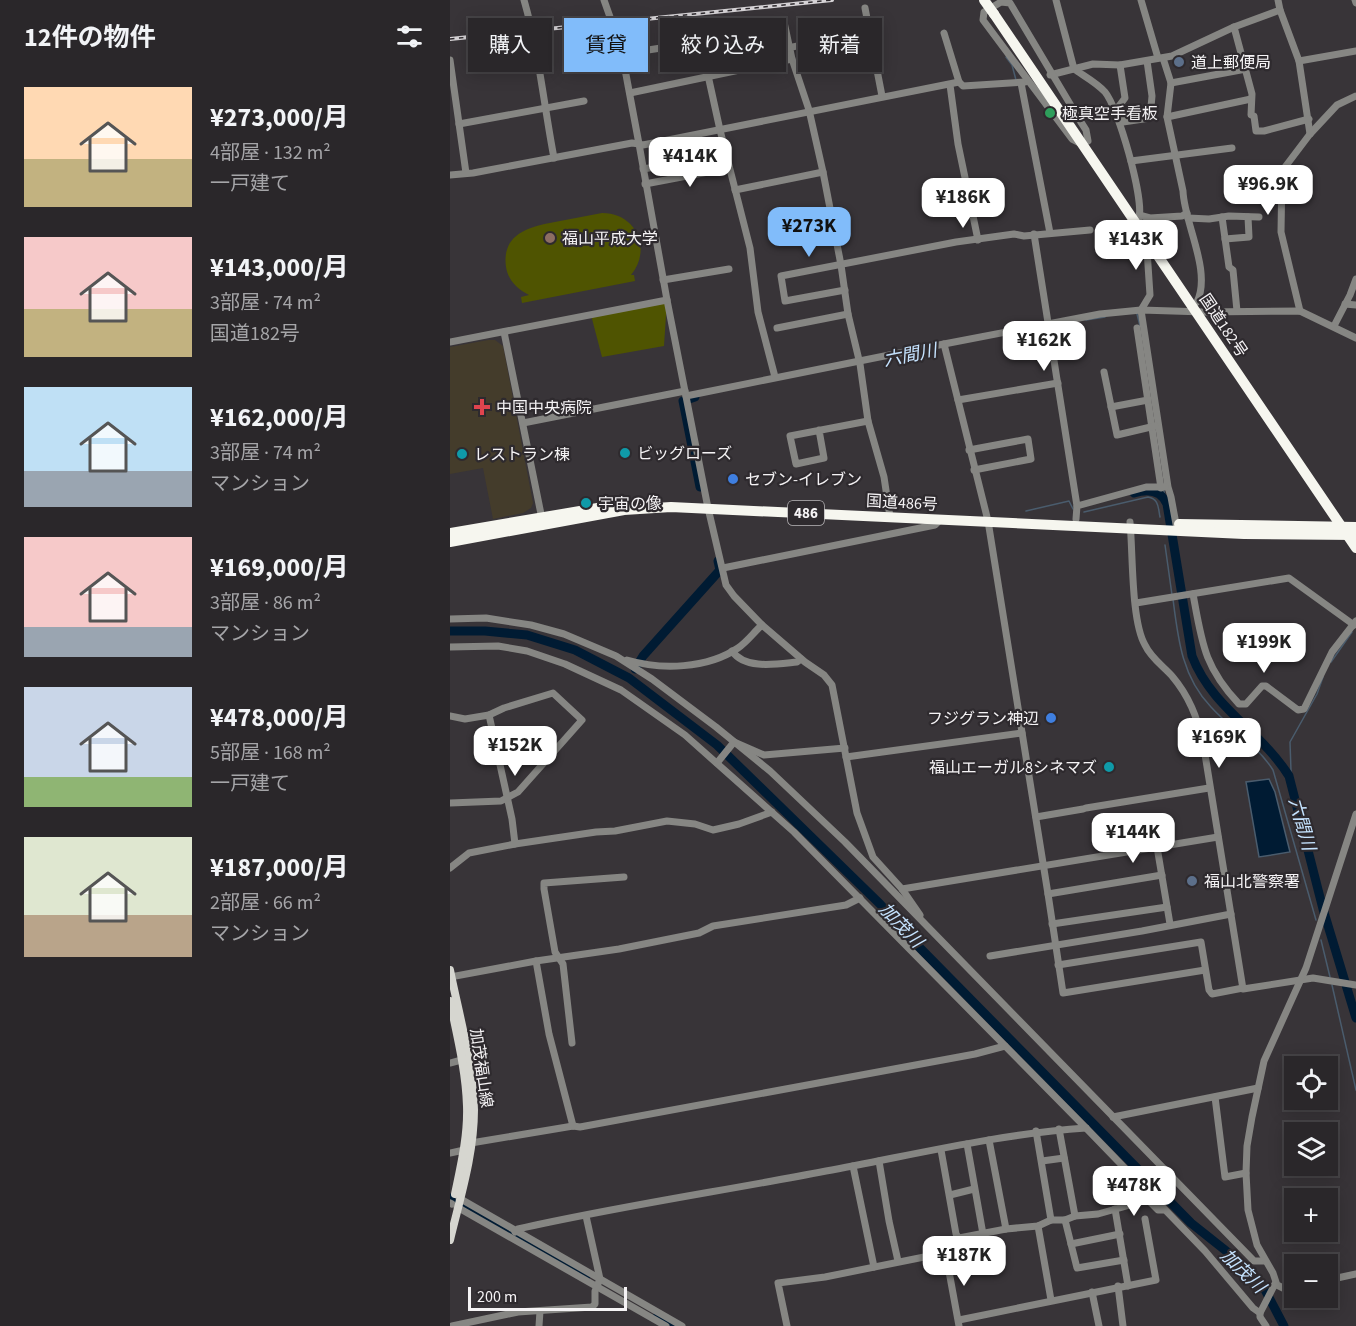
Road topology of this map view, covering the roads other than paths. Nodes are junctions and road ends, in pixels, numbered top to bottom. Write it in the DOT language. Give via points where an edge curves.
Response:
graph roads {
  1 [pos="524,0"];
  2 [pos="604,0"];
  3 [pos="984,0"];
  4 [pos="992,0"];
  5 [pos="1056,0"];
  6 [pos="1141,0"];
  7 [pos="1278,0"];
  8 [pos="865,8"];
  9 [pos="1280,10"];
  10 [pos="997,12"];
  11 [pos="610,18"];
  12 [pos="867,18"];
  13 [pos="1234,27"];
  14 [pos="786,30"];
  15 [pos="944,33"];
  16 [pos="798,45"];
  17 [pos="790,47"];
  18 [pos="786,48"];
  19 [pos="1356,51"];
  20 [pos="1160,58"];
  21 [pos="792,59"];
  22 [pos="450,60"];
  23 [pos="1147,61"];
  24 [pos="1299,62"];
  25 [pos="1120,65"];
  26 [pos="1074,69"];
  27 [pos="1246,69"];
  28 [pos="626,72"];
  29 [pos="706,72"];
  30 [pos="878,72"];
  31 [pos="1050,75"];
  32 [pos="707,76"];
  33 [pos="1028,81"];
  34 [pos="959,82"];
  35 [pos="1171,83"];
  36 [pos="452,85"];
  37 [pos="950,85"];
  38 [pos="630,93"];
  39 [pos="882,96"];
  40 [pos="1356,96"];
  41 [pos="1251,99"];
  42 [pos="584,101"];
  43 [pos="544,107"];
  44 [pos="809,110"];
  45 [pos="1167,117"];
  46 [pos="1308,119"];
  47 [pos="459,124"];
  48 [pos="720,130"];
  49 [pos="1310,134"];
  50 [pos="698,135"];
  51 [pos="1085,143"];
  52 [pos="639,144"];
  53 [pos="1232,148"];
  54 [pos="1175,154"];
  55 [pos="554,158"];
  56 [pos="1131,160"];
  57 [pos="729,168"];
  58 [pos="643,169"];
  59 [pos="823,172"];
  60 [pos="466,173"];
  61 [pos="450,175"];
  62 [pos="645,184"];
  63 [pos="735,190"];
  64 [pos="1187,215"];
  65 [pos="1222,217"];
  66 [pos="1248,217"];
  67 [pos="1259,217"];
  68 [pos="1138,218"];
  69 [pos="1090,230"];
  70 [pos="1050,233"];
  71 [pos="1035,234"];
  72 [pos="1224,239"];
  73 [pos="978,240"];
  74 [pos="1150,244"];
  75 [pos="841,265"];
  76 [pos="729,269"];
  77 [pos="1356,279"];
  78 [pos="663,280"];
  79 [pos="845,290"];
  80 [pos="667,300"];
  81 [pos="1345,304"];
  82 [pos="1356,304"];
  83 [pos="1199,308"];
  84 [pos="1141,310"];
  85 [pos="1237,311"];
  86 [pos="1300,311"];
  87 [pos="848,314"];
  88 [pos="1049,324"];
  89 [pos="1334,326"];
  90 [pos="777,328"];
  91 [pos="504,332"];
  92 [pos="1356,338"];
  93 [pos="450,342"];
  94 [pos="944,345"];
  95 [pos="859,362"];
  96 [pos="1104,372"];
  97 [pos="775,377"];
  98 [pos="1058,383"];
  99 [pos="686,394"];
  100 [pos="958,400"];
  101 [pos="1150,400"];
  102 [pos="1111,407"];
  103 [pos="868,421"];
  104 [pos="523,423"];
  105 [pos="1155,426"];
  106 [pos="819,430"];
  107 [pos="969,450"];
  108 [pos="974,470"];
  109 [pos="1164,487"];
  110 [pos="708,505"];
  111 [pos="1077,506"];
  112 [pos="890,514"];
  113 [pos="987,518"];
  114 [pos="941,519"];
  115 [pos="1076,519"];
  116 [pos="542,520"];
  117 [pos="1130,526"];
  118 [pos="1171,527"];
  119 [pos="1351,531"];
  120 [pos="450,533"];
  121 [pos="450,542"];
  122 [pos="1356,548"];
  123 [pos="723,568"];
  124 [pos="1193,594"];
  125 [pos="1136,603"];
  126 [pos="450,619"];
  127 [pos="1355,623"];
  128 [pos="762,625"];
  129 [pos="450,647"];
  130 [pos="732,651"];
  131 [pos="616,656"];
  132 [pos="801,659"];
  133 [pos="450,716"];
  134 [pos="489,716"];
  135 [pos="1022,734"];
  136 [pos="734,742"];
  137 [pos="845,748"];
  138 [pos="846,757"];
  139 [pos="717,763"];
  140 [pos="1209,788"];
  141 [pos="508,799"];
  142 [pos="450,803"];
  143 [pos="772,812"];
  144 [pos="1356,814"];
  145 [pos="1036,817"];
  146 [pos="1218,837"];
  147 [pos="515,844"];
  148 [pos="1157,847"];
  149 [pos="1043,866"];
  150 [pos="450,868"];
  151 [pos="1162,875"];
  152 [pos="624,876"];
  153 [pos="902,889"];
  154 [pos="1048,894"];
  155 [pos="860,898"];
  156 [pos="1167,907"];
  157 [pos="1231,914"];
  158 [pos="921,922"];
  159 [pos="1052,924"];
  160 [pos="1170,924"];
  161 [pos="1055,944"];
  162 [pos="990,956"];
  163 [pos="559,958"];
  164 [pos="537,960"];
  165 [pos="1059,965"];
  166 [pos="1205,970"];
  167 [pos="450,975"];
  168 [pos="1300,981"];
  169 [pos="1356,985"];
  170 [pos="1243,988"];
  171 [pos="450,1001"];
  172 [pos="572,1043"];
  173 [pos="1005,1046"];
  174 [pos="465,1059"];
  175 [pos="450,1063"];
  176 [pos="1258,1088"];
  177 [pos="1215,1097"];
  178 [pos="1113,1118"];
  179 [pos="573,1126"];
  180 [pos="1086,1128"];
  181 [pos="1059,1130"];
  182 [pos="1036,1131"];
  183 [pos="989,1140"];
  184 [pos="471,1143"];
  185 [pos="967,1144"];
  186 [pos="464,1150"];
  187 [pos="941,1150"];
  188 [pos="450,1153"];
  189 [pos="1064,1158"];
  190 [pos="879,1161"];
  191 [pos="1041,1161"];
  192 [pos="853,1166"];
  193 [pos="1246,1173"];
  194 [pos="974,1190"];
  195 [pos="950,1195"];
  196 [pos="455,1201"];
  197 [pos="1115,1209"];
  198 [pos="1165,1210"];
  199 [pos="450,1215"];
  200 [pos="586,1216"];
  201 [pos="1075,1216"];
  202 [pos="1145,1218"];
  203 [pos="1051,1220"];
  204 [pos="1065,1220"];
  205 [pos="1038,1226"];
  206 [pos="1006,1229"];
  207 [pos="515,1232"];
  208 [pos="983,1234"];
  209 [pos="1120,1234"];
  210 [pos="959,1238"];
  211 [pos="450,1240"];
  212 [pos="1071,1244"];
  213 [pos="944,1253"];
  214 [pos="1124,1260"];
  215 [pos="898,1261"];
  216 [pos="1265,1261"];
  217 [pos="874,1267"];
  218 [pos="1356,1274"];
  219 [pos="1338,1278"];
  220 [pos="598,1283"];
  221 [pos="1275,1285"];
  222 [pos="1118,1286"];
  223 [pos="1128,1286"];
  224 [pos="1284,1289"];
  225 [pos="1092,1292"];
  226 [pos="1051,1300"];
  227 [pos="540,1311"];
  228 [pos="1260,1312"];
  229 [pos="959,1323"];
  230 [pos="452,1326"];
  231 [pos="539,1326"];
  232 [pos="666,1326"];
  233 [pos="682,1326"];
  234 [pos="787,1326"];
  235 [pos="1099,1326"];
  236 [pos="1121,1326"];
  237 [pos="1266,1326"];
  1 -- 43 [label="street" via="533,31"];
  2 -- 11 [label="street"];
  3 -- 10 [label="highway, 国道182号, bridge"];
  4 -- 10 [label="highway, 国道182号"];
  5 -- 26 [label="street"];
  6 -- 20 [label="street"];
  7 -- 9 [label="street"];
  8 -- 12 [label="street"];
  9 -- 13 [label="street"];
  9 -- 24 [label="street"];
  10 -- 51 [label="highway, 国道182号"];
  13 -- 20 [label="street"];
  13 -- 27 [label="street"];
  14 -- 17 [label="street"];
  15 -- 34 [label="street"];
  16 -- 17 [label="street"];
  17 -- 18 [label="street"];
  17 -- 21 [label="street"];
  19 -- 24 [label="street"];
  20 -- 23 [label="street"];
  20 -- 35 [label="street"];
  21 -- 32 [label="street"];
  21 -- 44 [label="street"];
  22 -- 36 [label="street"];
  23 -- 25 [label="street"];
  23 -- 25 [label="street" via="1152,96 1150,118 1123,122 1119,106 1125,98"];
  24 -- 46 [label="street"];
  25 -- 26 [label="street" via="1094,64"];
  26 -- 31 [label="street"];
  26 -- 56 [label="street" via="1110,99"];
  27 -- 35 [label="street"];
  27 -- 41 [label="street"];
  28 -- 38 [label="street"];
  29 -- 32 [label="street"];
  30 -- 39 [label="street"];
  31 -- 33 [label="street" via="1011,3 1001,2 984,12 983,20"];
  31 -- 51 [label="street" via="1086,130"];
  32 -- 38 [label="street"];
  32 -- 48 [label="street"];
  33 -- 34 [label="street" via="963,86"];
  33 -- 51 [label="street" via="1072,139"];
  33 -- 70 [label="street"];
  34 -- 37 [label="street"];
  35 -- 45 [label="street"];
  36 -- 47 [label="street"];
  37 -- 39 [label="street"];
  37 -- 73 [label="street"];
  38 -- 52 [label="street"];
  39 -- 44 [label="street"];
  40 -- 49 [label="street" via="1337,105"];
  41 -- 45 [label="street"];
  41 -- 46 [label="street" via="1256,131"];
  42 -- 43 [label="street"];
  43 -- 47 [label="street"];
  43 -- 55 [label="street"];
  44 -- 48 [label="street"];
  44 -- 59 [label="street"];
  45 -- 54 [label="street"];
  46 -- 49 [label="street"];
  47 -- 60 [label="street"];
  48 -- 50 [label="street"];
  48 -- 57 [label="street"];
  49 -- 86 [label="street" via="1282,171 1281,232"];
  50 -- 52 [label="street"];
  50 -- 58 [label="street" via="702,151 697,160"];
  51 -- 68 [label="highway, 国道182号"];
  52 -- 55 [label="street"];
  52 -- 58 [label="street"];
  53 -- 54 [label="street"];
  54 -- 56 [label="street"];
  54 -- 64 [label="street"];
  55 -- 60 [label="street"];
  56 -- 68 [label="street" via="1141,207"];
  57 -- 62 [label="street"];
  57 -- 63 [label="street"];
  58 -- 62 [label="street"];
  59 -- 63 [label="street"];
  59 -- 75 [label="street"];
  60 -- 61 [label="street"];
  62 -- 78 [label="street"];
  63 -- 97 [label="street" via="750,248 758,312"];
  64 -- 65 [label="street"];
  64 -- 68 [label="street"];
  64 -- 83 [label="street" via="1197,244 1202,292"];
  65 -- 66 [label="street"];
  65 -- 72 [label="street"];
  66 -- 67 [label="street"];
  66 -- 72 [label="street" via="1249,237"];
  68 -- 74 [label="highway, 国道182号"];
  68 -- 83 [label="highway, 国道182号"];
  69 -- 70 [label="street"];
  70 -- 71 [label="street"];
  71 -- 73 [label="street"];
  71 -- 88 [label="street"];
  72 -- 85 [label="street" via="1229,267 1233,270"];
  73 -- 75 [label="street"];
  74 -- 83 [label="highway, 国道182号"];
  74 -- 84 [label="street" via="1150,295"];
  75 -- 79 [label="street"];
  75 -- 79 [label="street" via="781,276 785,301"];
  76 -- 78 [label="street"];
  77 -- 81 [label="street"];
  78 -- 80 [label="street"];
  79 -- 87 [label="street"];
  80 -- 91 [label="street"];
  80 -- 99 [label="street"];
  81 -- 82 [label="street"];
  81 -- 89 [label="street"];
  83 -- 84 [label="street"];
  83 -- 85 [label="street"];
  83 -- 119 [label="highway, 国道182号"];
  84 -- 88 [label="street"];
  84 -- 101 [label="street" via="1139,330"];
  85 -- 86 [label="street"];
  86 -- 89 [label="street"];
  87 -- 90 [label="street"];
  87 -- 95 [label="street"];
  88 -- 94 [label="street"];
  88 -- 98 [label="street"];
  89 -- 92 [label="street"];
  91 -- 93 [label="street"];
  91 -- 104 [label="street"];
  94 -- 95 [label="street"];
  94 -- 100 [label="street"];
  95 -- 97 [label="street"];
  95 -- 103 [label="street"];
  96 -- 102 [label="street"];
  97 -- 99 [label="street"];
  98 -- 100 [label="street"];
  98 -- 111 [label="street"];
  99 -- 104 [label="street"];
  99 -- 110 [label="street"];
  100 -- 107 [label="street"];
  101 -- 102 [label="street"];
  101 -- 105 [label="street"];
  102 -- 105 [label="street" via="1117,435"];
  103 -- 106 [label="street"];
  103 -- 112 [label="street"];
  104 -- 116 [label="street"];
  105 -- 109 [label="street"];
  106 -- 106 [label="street" via="790,436 796,464 824,458"];
  107 -- 108 [label="street"];
  107 -- 108 [label="street" via="1028,439 1031,459"];
  108 -- 113 [label="street"];
  109 -- 111 [label="street" via="1146,487"];
  109 -- 118 [label="street" via="1171,497"];
  110 -- 112 [label="highway, 国道486号 / 486"];
  110 -- 116 [label="highway, 国道486号 / 486" via="670,501 622,504"];
  110 -- 123 [label="street"];
  111 -- 115 [label="street"];
  112 -- 113 [label="highway, 国道486号 / 486"];
  112 -- 114 [label="highway, 国道486号 / 486"];
  113 -- 114 [label="highway, 国道486号 / 486"];
  113 -- 115 [label="highway, 国道486号 / 486"];
  113 -- 117 [label="highway, 国道486号 / 486"];
  113 -- 135 [label="street"];
  114 -- 123 [label="street" via="935,525"];
  115 -- 117 [label="highway, 国道486号 / 486"];
  116 -- 120 [label="highway, 国道486号 / 486"];
  116 -- 121 [label="highway, 国道486号 / 486"];
  117 -- 118 [label="highway, 国道486号 / 486"];
  117 -- 125 [label="street"];
  118 -- 119 [label="highway, 国道486号 / 486" via="1244,534"];
  119 -- 122 [label="highway, 国道182号"];
  123 -- 128 [label="street" via="730,591"];
  124 -- 125 [label="street"];
  124 -- 127 [label="street" via="1289,578"];
  124 -- 127 [label="street" via="1203,648 1218,680 1239,705 1266,686 1298,710 1304,709 1332,652"];
  125 -- 140 [label="street" via="1144,645 1187,695 1198,721"];
  126 -- 131 [label="street" via="486,618 531,625"];
  128 -- 130 [label="street"];
  128 -- 132 [label="street"];
  129 -- 139 [label="street" via="498,646 565,664 621,690"];
  130 -- 131 [label="street" via="693,664 670,666 648,666"];
  130 -- 132 [label="street" via="739,659 759,664"];
  131 -- 136 [label="street"];
  132 -- 137 [label="street" via="824,675 832,686"];
  133 -- 134 [label="street"];
  134 -- 141 [label="street"];
  134 -- 141 [label="street" via="553,693 582,720"];
  135 -- 138 [label="street"];
  135 -- 145 [label="street"];
  136 -- 137 [label="street" via="764,755"];
  136 -- 139 [label="street"];
  136 -- 158 [label="street" via="845,842"];
  137 -- 138 [label="street"];
  138 -- 153 [label="street" via="856,813 873,857"];
  139 -- 143 [label="street"];
  140 -- 145 [label="street"];
  140 -- 146 [label="street"];
  141 -- 142 [label="street"];
  141 -- 147 [label="street"];
  143 -- 147 [label="street" via="713,830 667,821"];
  143 -- 155 [label="street"];
  144 -- 168 [label="street"];
  145 -- 149 [label="street"];
  146 -- 148 [label="street"];
  146 -- 157 [label="street"];
  147 -- 150 [label="street" via="469,853"];
  148 -- 149 [label="street"];
  148 -- 151 [label="street"];
  149 -- 153 [label="street"];
  149 -- 154 [label="street"];
  151 -- 154 [label="street"];
  151 -- 156 [label="street"];
  152 -- 163 [label="street" via="544,882"];
  153 -- 158 [label="street"];
  154 -- 159 [label="street"];
  155 -- 163 [label="street" via="846,905 744,920 699,933"];
  155 -- 173 [label="street"];
  156 -- 159 [label="street"];
  156 -- 160 [label="street"];
  157 -- 160 [label="street"];
  157 -- 170 [label="street"];
  158 -- 178 [label="street"];
  159 -- 161 [label="street"];
  160 -- 161 [label="street"];
  161 -- 162 [label="street"];
  161 -- 165 [label="street"];
  163 -- 164 [label="street"];
  163 -- 172 [label="street" via="563,964"];
  164 -- 167 [label="street"];
  164 -- 179 [label="street" via="549,1034"];
  165 -- 166 [label="street" via="1063,993"];
  165 -- 166 [label="street" via="1201,942"];
  166 -- 170 [label="street" via="1212,994"];
  167 -- 174 [label="main road, 加茂福山線"];
  168 -- 169 [label="street" via="1313,978"];
  168 -- 170 [label="street"];
  168 -- 176 [label="street" via="1264,1061"];
  171 -- 174 [label="main road, 加茂福山線"];
  173 -- 179 [label="street"];
  173 -- 180 [label="street"];
  174 -- 175 [label="street"];
  174 -- 184 [label="main road, 加茂福山線" via="474,1109"];
  174 -- 186 [label="main road, 加茂福山線"];
  176 -- 177 [label="street"];
  176 -- 193 [label="street"];
  177 -- 178 [label="street"];
  177 -- 193 [label="street" via="1225,1177"];
  178 -- 216 [label="street" via="1254,1261"];
  179 -- 184 [label="street"];
  180 -- 181 [label="street"];
  180 -- 198 [label="street"];
  181 -- 182 [label="street"];
  181 -- 189 [label="street"];
  182 -- 183 [label="street"];
  182 -- 191 [label="street"];
  183 -- 185 [label="street"];
  183 -- 206 [label="street"];
  184 -- 186 [label="street"];
  184 -- 196 [label="main road, 加茂福山線"];
  185 -- 187 [label="street"];
  185 -- 194 [label="street"];
  186 -- 188 [label="street"];
  186 -- 196 [label="main road, 加茂福山線"];
  187 -- 190 [label="street"];
  187 -- 195 [label="street"];
  189 -- 191 [label="street"];
  189 -- 201 [label="street"];
  190 -- 192 [label="street"];
  190 -- 215 [label="street"];
  191 -- 203 [label="street"];
  192 -- 200 [label="street"];
  192 -- 217 [label="street"];
  193 -- 216 [label="street" via="1248,1210"];
  194 -- 195 [label="street"];
  194 -- 208 [label="street"];
  195 -- 210 [label="street"];
  196 -- 199 [label="main road, 加茂福山線"];
  196 -- 207 [label="street"];
  196 -- 211 [label="main road, 加茂福山線"];
  196 -- 220 [label="street"];
  197 -- 198 [label="street" via="1148,1200 1158,1210"];
  197 -- 201 [label="street"];
  197 -- 209 [label="street"];
  198 -- 228 [label="street"];
  200 -- 207 [label="street"];
  200 -- 220 [label="street"];
  201 -- 204 [label="street"];
  202 -- 223 [label="street" via="1156,1280"];
  203 -- 204 [label="street"];
  203 -- 205 [label="street"];
  204 -- 212 [label="street"];
  205 -- 206 [label="street"];
  205 -- 226 [label="street"];
  206 -- 208 [label="street"];
  207 -- 220 [label="street"];
  208 -- 210 [label="street"];
  209 -- 212 [label="street"];
  209 -- 214 [label="street"];
  210 -- 213 [label="street" via="954,1249"];
  212 -- 214 [label="street" via="1077,1268"];
  213 -- 215 [label="street"];
  213 -- 229 [label="street"];
  214 -- 223 [label="street"];
  215 -- 217 [label="street"];
  216 -- 221 [label="street"];
  217 -- 234 [label="street" via="778,1283"];
  218 -- 219 [label="street"];
  220 -- 227 [label="street" via="592,1307"];
  220 -- 232 [label="street"];
  220 -- 233 [label="street"];
  221 -- 224 [label="street"];
  221 -- 228 [label="street"];
  222 -- 223 [label="street"];
  222 -- 225 [label="street"];
  222 -- 236 [label="street"];
  225 -- 226 [label="street"];
  225 -- 235 [label="street"];
  226 -- 229 [label="street"];
  227 -- 230 [label="street"];
  227 -- 231 [label="street"];
  228 -- 237 [label="street"];
}
